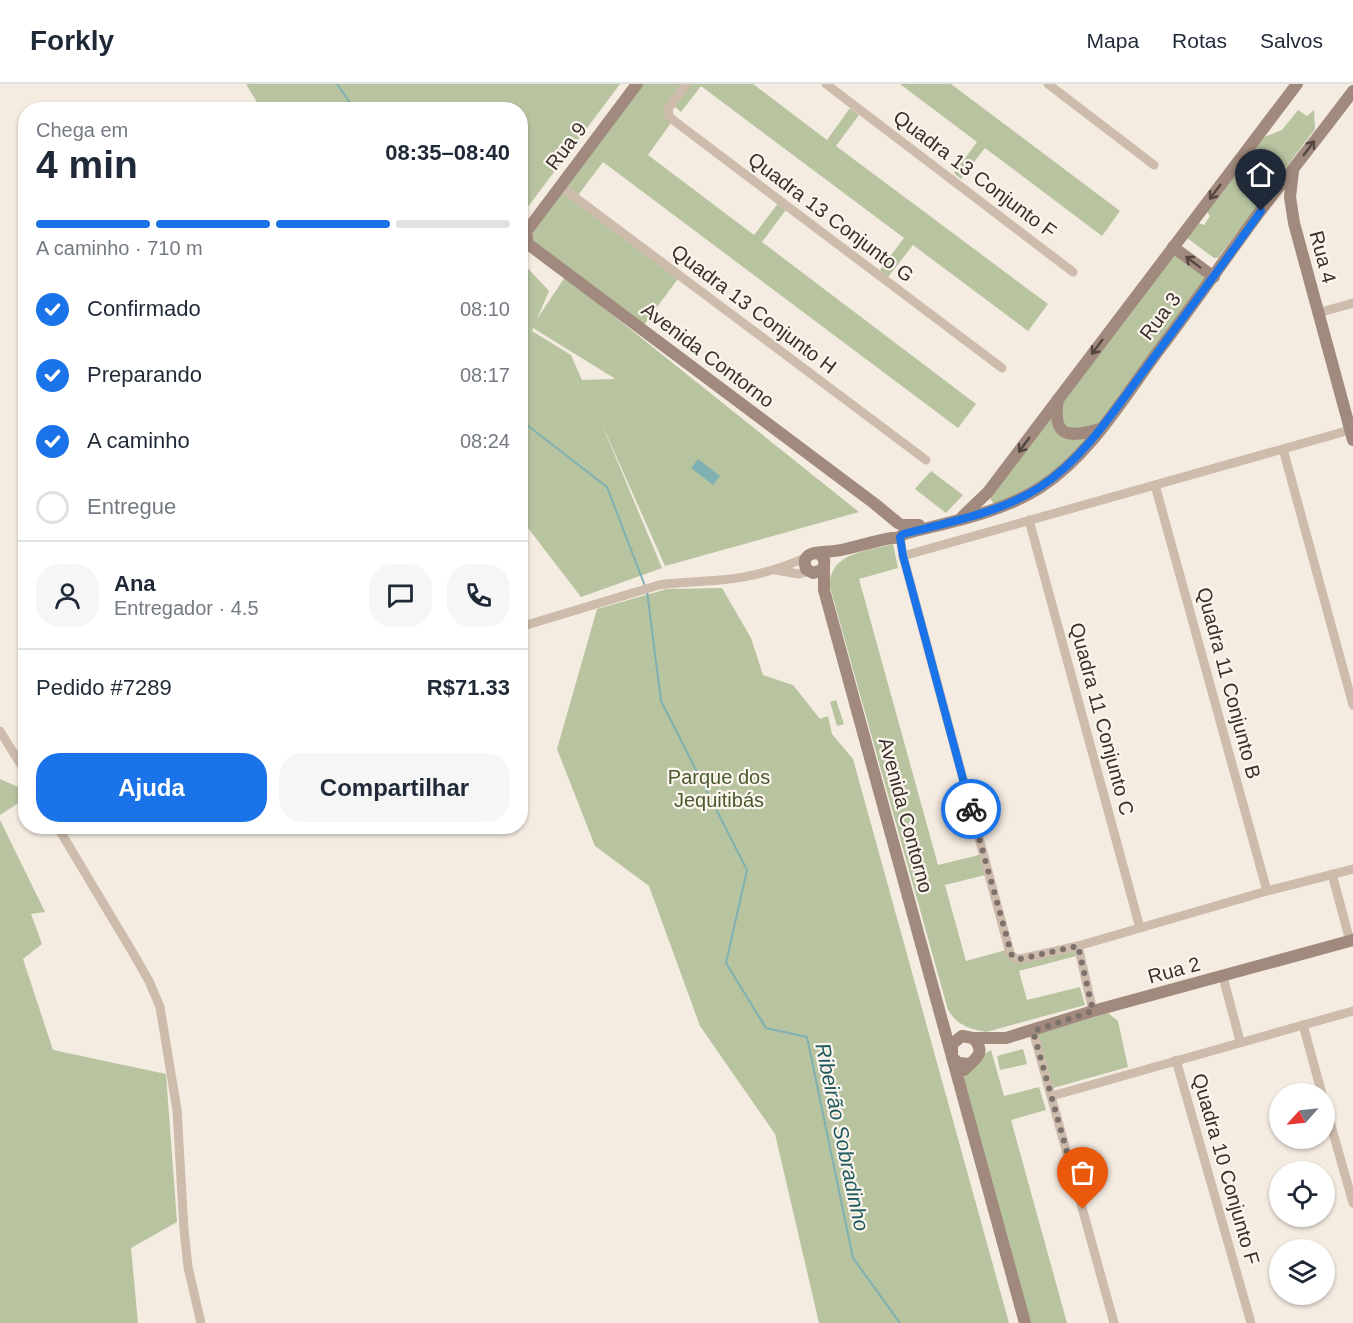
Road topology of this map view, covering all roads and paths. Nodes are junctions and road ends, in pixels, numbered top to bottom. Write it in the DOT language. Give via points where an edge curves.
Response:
graph roads {
  1 [pos="637,84"];
  2 [pos="686,84"];
  3 [pos="826,84"];
  4 [pos="1048,84"];
  5 [pos="1297,84"];
  6 [pos="1353,91"];
  7 [pos="1154,165"];
  8 [pos="1293,170"];
  9 [pos="560,186"];
  10 [pos="1261,211"];
  11 [pos="1294,223"];
  12 [pos="528,229"];
  13 [pos="528,244"];
  14 [pos="1173,247"];
  15 [pos="1073,272"];
  16 [pos="1214,277"];
  17 [pos="1353,303"];
  18 [pos="1318,314"];
  19 [pos="1002,368"];
  20 [pos="1059,398"];
  21 [pos="1100,429"];
  22 [pos="1352,435"];
  23 [pos="1282,449"];
  24 [pos="926,460"];
  25 [pos="1155,485"];
  26 [pos="988,492"];
  27 [pos="999,507"];
  28 [pos="960,519"];
  29 [pos="1029,520"];
  30 [pos="897,530"];
  31 [pos="903,556"];
  32 [pos="815,560"];
  33 [pos="776,570"];
  34 [pos="809,572"];
  35 [pos="824,591"];
  36 [pos="528,625"];
  37 [pos="1353,705"];
  38 [pos="0,730"];
  39 [pos="18,758"];
  40 [pos="62,834"];
  41 [pos="1353,869"];
  42 [pos="1332,874"];
  43 [pos="1268,891"];
  44 [pos="1140,928"];
  45 [pos="1351,941"];
  46 [pos="1078,946"];
  47 [pos="1223,977"];
  48 [pos="1093,1011"];
  49 [pos="1353,1011"];
  50 [pos="941,1016"];
  51 [pos="1303,1025"];
  52 [pos="1033,1031"];
  53 [pos="968,1037"];
  54 [pos="1006,1038"];
  55 [pos="1240,1041"];
  56 [pos="951,1053"];
  57 [pos="979,1054"];
  58 [pos="1176,1060"];
  59 [pos="970,1064"];
  60 [pos="1319,1083"];
  61 [pos="960,1089"];
  62 [pos="1052,1096"];
  63 [pos="1335,1140"];
  64 [pos="1353,1203"];
  65 [pos="201,1323"];
  66 [pos="1025,1323"];
  67 [pos="1114,1323"];
  68 [pos="1251,1323"];
  1 -- 9 [label="main road, Rua 9"];
  2 -- 19 [label="street, Quadra 13 Conjunto G" via="668,109 675,122"];
  3 -- 15 [label="street, Quadra 13 Conjunto F"];
  4 -- 7 [label="street"];
  5 -- 14 [label="main road, Rua 3, one-way"];
  8 -- 6 [label="main road, Rua 3, one-way"];
  8 -- 10 [label="main road, Rua 3"];
  8 -- 11 [label="main road, Rua 4" via="1290,197"];
  9 -- 12 [label="main road, Rua 9"];
  9 -- 24 [label="street, Quadra 13 Conjunto H"];
  10 -- 11 [label="main road, Rua 4" via="1283,209"];
  10 -- 16 [label="main road, Rua 3"];
  11 -- 18 [label="main road, Rua 4"];
  13 -- 30 [label="main road, Avenida Contorno" via="875,504"];
  16 -- 14 [label="main road, one-way"];
  14 -- 20 [label="main road, Rua 3, one-way"];
  16 -- 21 [label="main road, Rua 3"];
  17 -- 18 [label="street"];
  18 -- 22 [label="main road, Rua 4"];
  20 -- 21 [label="main road" via="1056,418 1063,431 1078,434"];
  20 -- 26 [label="main road, Rua 3, one-way"];
  21 -- 27 [label="main road, Rua 3" via="1041,487"];
  22 -- 23 [label="street"];
  23 -- 25 [label="street"];
  23 -- 37 [label="street"];
  25 -- 29 [label="street"];
  25 -- 43 [label="street, Quadra 11 Conjunto B"];
  26 -- 27 [label="main road" via="992,503"];
  26 -- 28 [label="main road, Rua 3"];
  27 -- 28 [label="main road, Rua 3"];
  28 -- 30 [label="main road, Rua 3"];
  29 -- 31 [label="street"];
  29 -- 44 [label="street, Quadra 11 Conjunto C"];
  30 -- 31 [label="street"];
  30 -- 32 [label="main road"];
  31 -- 46 [label="street" via="1010,953 1020,959"];
  32 -- 33 [label="street"];
  32 -- 34 [label="main road" via="820,572"];
  32 -- 35 [label="main road, Avenida Contorno"];
  33 -- 34 [label="street"];
  33 -- 36 [label="street" via="722,580 659,585"];
  34 -- 35 [label="main road, Avenida Contorno"];
  35 -- 50 [label="main road, Avenida Contorno"];
  38 -- 39 [label="street"];
  40 -- 65 [label="street" via="149,981 160,1007 177,1110 188,1267"];
  41 -- 42 [label="street"];
  42 -- 43 [label="street"];
  42 -- 45 [label="street"];
  43 -- 44 [label="street"];
  44 -- 46 [label="street"];
  45 -- 47 [label="main road, Rua 2"];
  46 -- 48 [label="street"];
  47 -- 48 [label="main road, Rua 2"];
  47 -- 55 [label="street"];
  48 -- 52 [label="main road, Rua 2"];
  49 -- 51 [label="street"];
  50 -- 53 [label="main road"];
  50 -- 56 [label="main road, Avenida Contorno"];
  51 -- 55 [label="street"];
  51 -- 60 [label="street"];
  52 -- 54 [label="main road, Rua 2"];
  52 -- 62 [label="street"];
  53 -- 54 [label="main road, Rua 2"];
  53 -- 56 [label="main road" via="954,1040"];
  53 -- 57 [label="main road" via="978,1045"];
  54 -- 57 [label="main road, Rua 2"];
  55 -- 58 [label="street"];
  56 -- 59 [label="main road" via="958,1063"];
  56 -- 61 [label="main road, Avenida Contorno"];
  57 -- 59 [label="main road"];
  58 -- 62 [label="street"];
  58 -- 68 [label="street, Quadra 10 Conjunto F"];
  59 -- 61 [label="main road" via="964,1070"];
  61 -- 66 [label="main road"];
  62 -- 67 [label="street"];
  63 -- 64 [label="street"];
}
